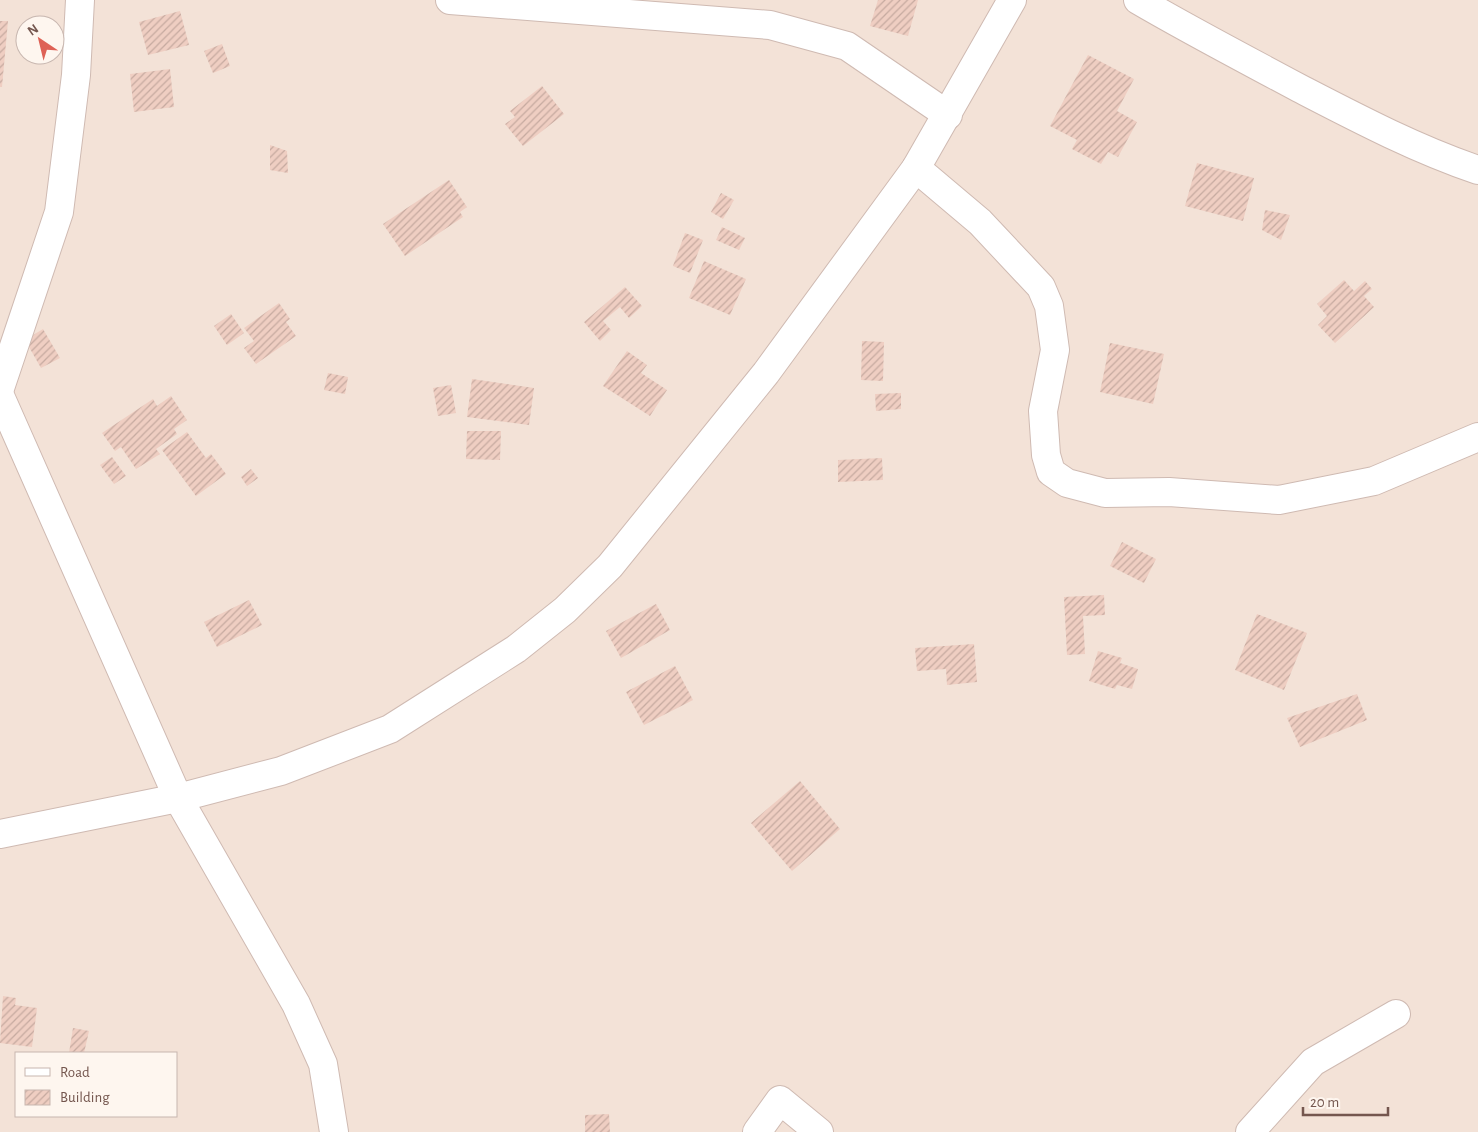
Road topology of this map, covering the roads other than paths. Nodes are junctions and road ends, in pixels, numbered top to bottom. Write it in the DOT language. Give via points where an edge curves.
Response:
graph roads {
  1 [pos="80,0"];
  2 [pos="450,0"];
  3 [pos="1012,0"];
  4 [pos="1138,0"];
  5 [pos="619,6"];
  6 [pos="948,115"];
  7 [pos="916,168"];
  8 [pos="1478,170"];
  9 [pos="0,388"];
  10 [pos="0,396"];
  11 [pos="1478,437"];
  12 [pos="178,798"];
  13 [pos="0,834"];
  14 [pos="1396,1014"];
  15 [pos="334,1132"];
  16 [pos="757,1132"];
  17 [pos="818,1132"];
  18 [pos="1250,1132"];
  1 -- 9 [label="street" via="76,75 59,212"];
  2 -- 5 [label="street"];
  3 -- 6 [label="street"];
  4 -- 8 [label="street" via="1347,113 1443,159"];
  5 -- 6 [label="street" via="770,25 847,46"];
  6 -- 7 [label="street"];
  7 -- 11 [label="street" via="980,222 1041,287 1050,306 1055,350 1043,412 1046,455 1051,472 1067,483 1105,493 1169,492 1279,500 1374,481"];
  7 -- 12 [label="street" via="754,388 610,566 565,610 516,649 390,729 281,771"];
  10 -- 12 [label="street"];
  12 -- 13 [label="street"];
  12 -- 15 [label="street" via="296,1004 322,1064"];
  14 -- 18 [label="street" via="1313,1062"];
  16 -- 17 [label="street" via="780,1100"];
}
